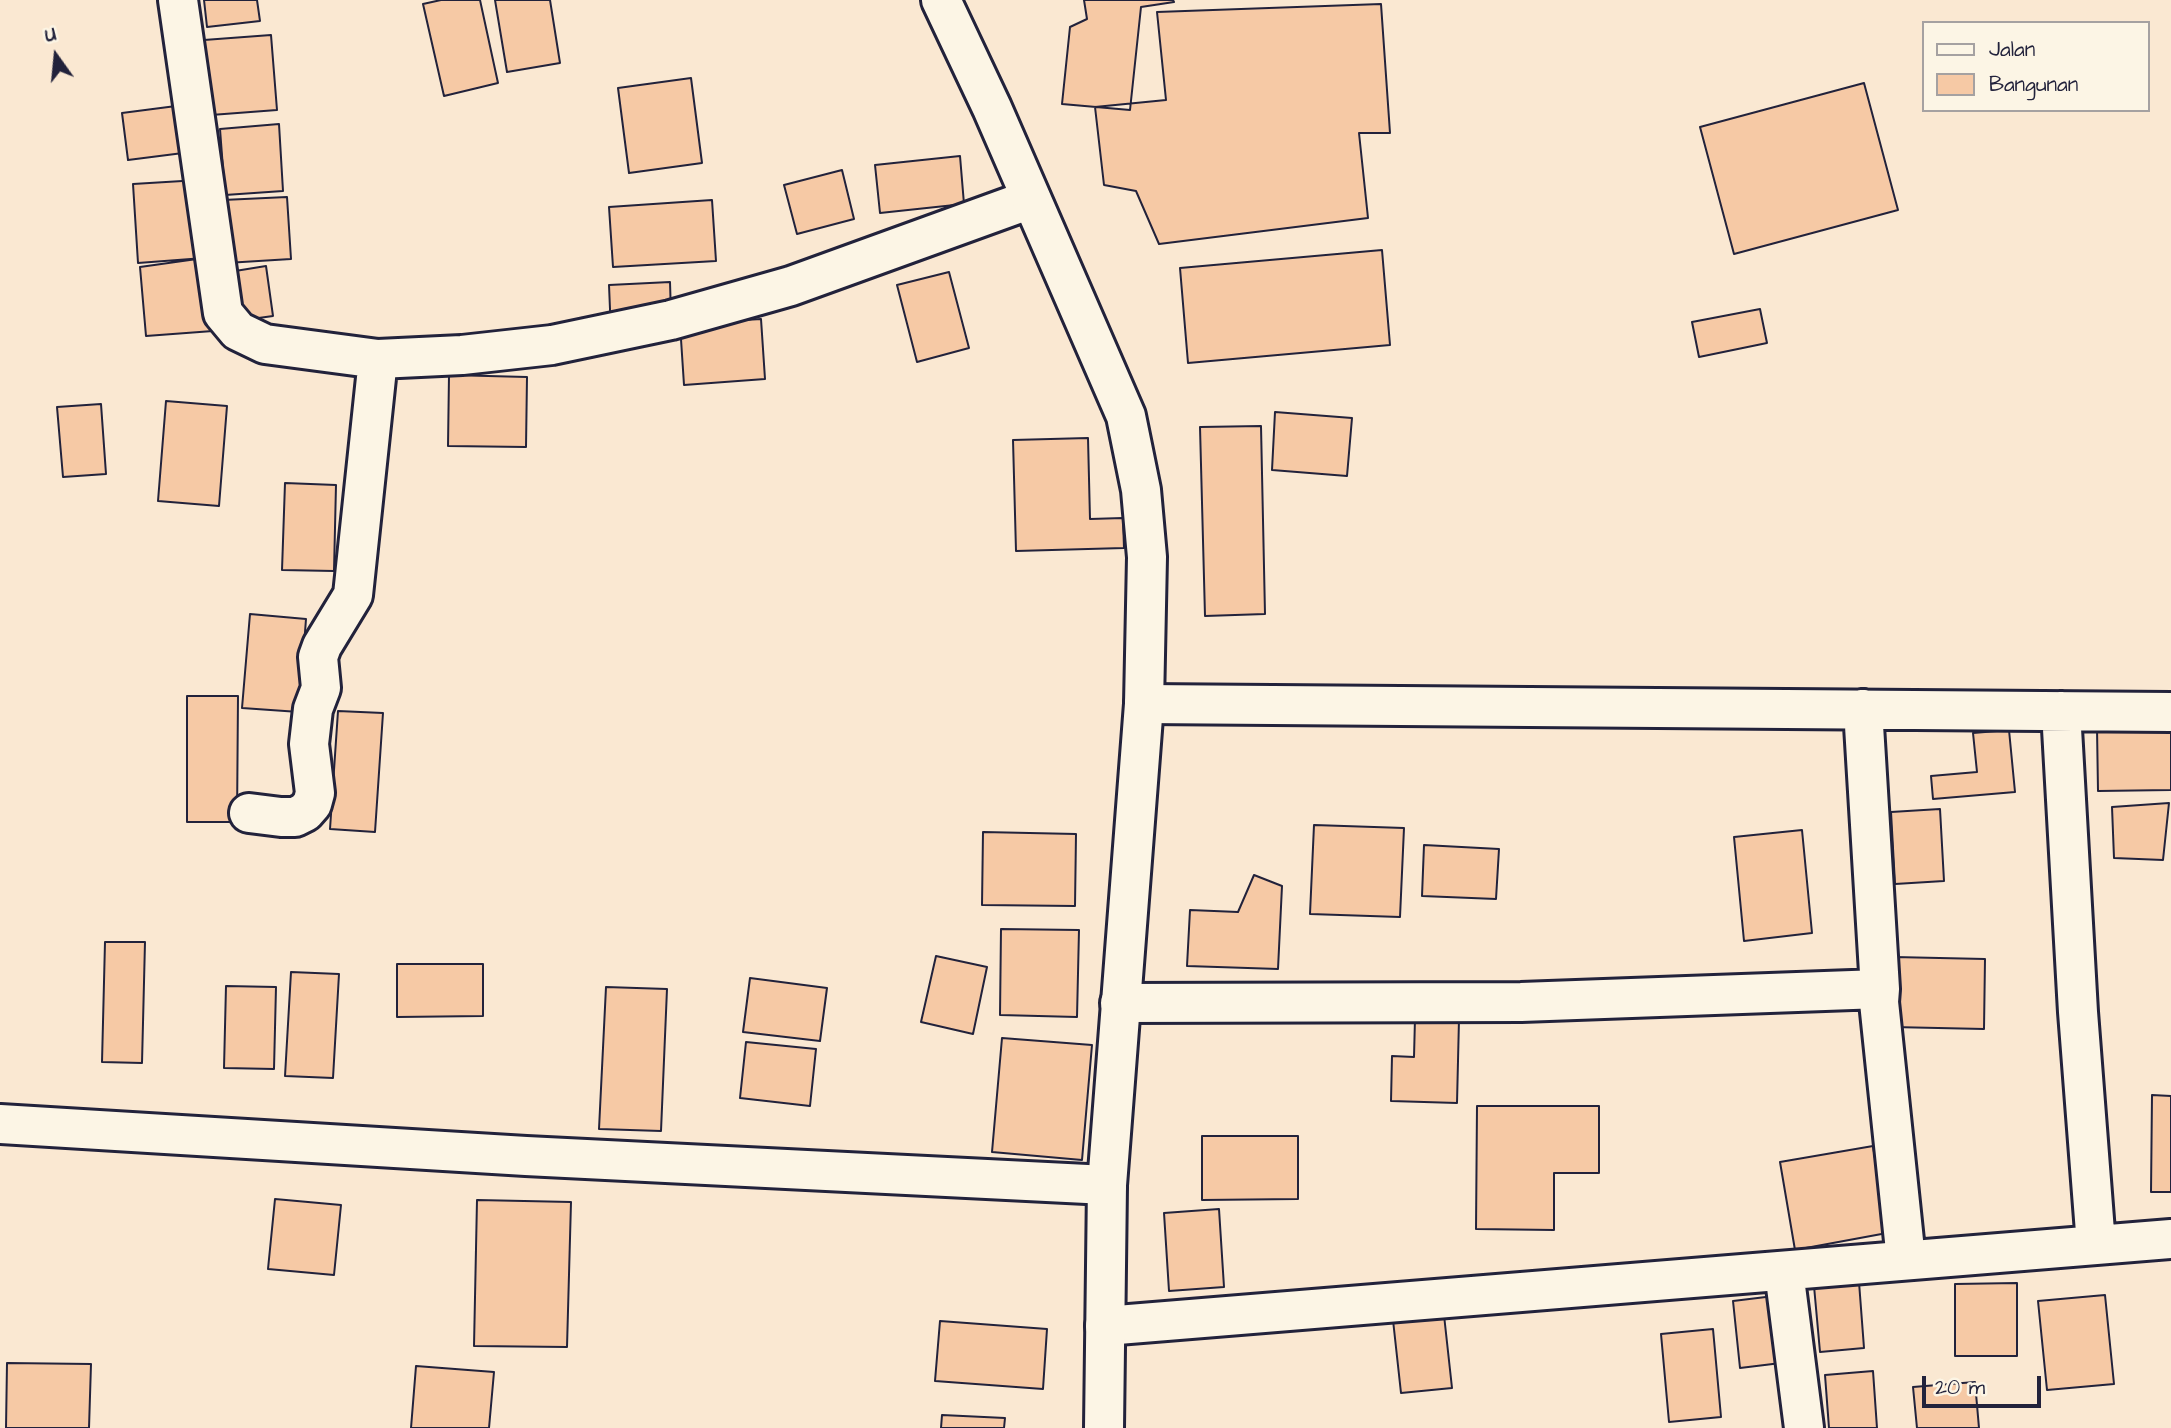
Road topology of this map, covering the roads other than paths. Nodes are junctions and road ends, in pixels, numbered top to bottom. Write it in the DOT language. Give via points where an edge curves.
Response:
graph roads {
  1 [pos="178,0"];
  2 [pos="942,0"];
  3 [pos="1031,199"];
  4 [pos="378,359"];
  5 [pos="1144,704"];
  6 [pos="1863,709"];
  7 [pos="2061,711"];
  8 [pos="2171,712"];
  9 [pos="249,813"];
  10 [pos="1880,989"];
  11 [pos="1120,1003"];
  12 [pos="0,1124"];
  13 [pos="1107,1185"];
  14 [pos="2171,1239"];
  15 [pos="2096,1245"];
  16 [pos="1906,1260"];
  17 [pos="1784,1270"];
  18 [pos="1105,1326"];
  19 [pos="1104,1428"];
  20 [pos="1804,1428"];
  1 -- 4 [label="street" via="223,313 239,331 265,344"];
  2 -- 3 [label="street"];
  3 -- 4 [label="street" via="791,286 671,320 552,345"];
  3 -- 5 [label="street" via="1126,416 1141,490 1147,557"];
  4 -- 9 [label="street" via="354,594 318,657 321,688 309,744 315,793 312,804 295,817"];
  5 -- 6 [label="street"];
  5 -- 11 [label="street"];
  6 -- 7 [label="street"];
  6 -- 10 [label="street"];
  7 -- 8 [label="street"];
  7 -- 15 [label="street"];
  10 -- 11 [label="street" via="1521,1002"];
  10 -- 16 [label="street"];
  11 -- 13 [label="street"];
  12 -- 13 [label="street"];
  13 -- 18 [label="street"];
  14 -- 15 [label="street"];
  15 -- 16 [label="street"];
  16 -- 17 [label="street"];
  17 -- 18 [label="street"];
  17 -- 20 [label="street"];
  18 -- 19 [label="street"];
}
